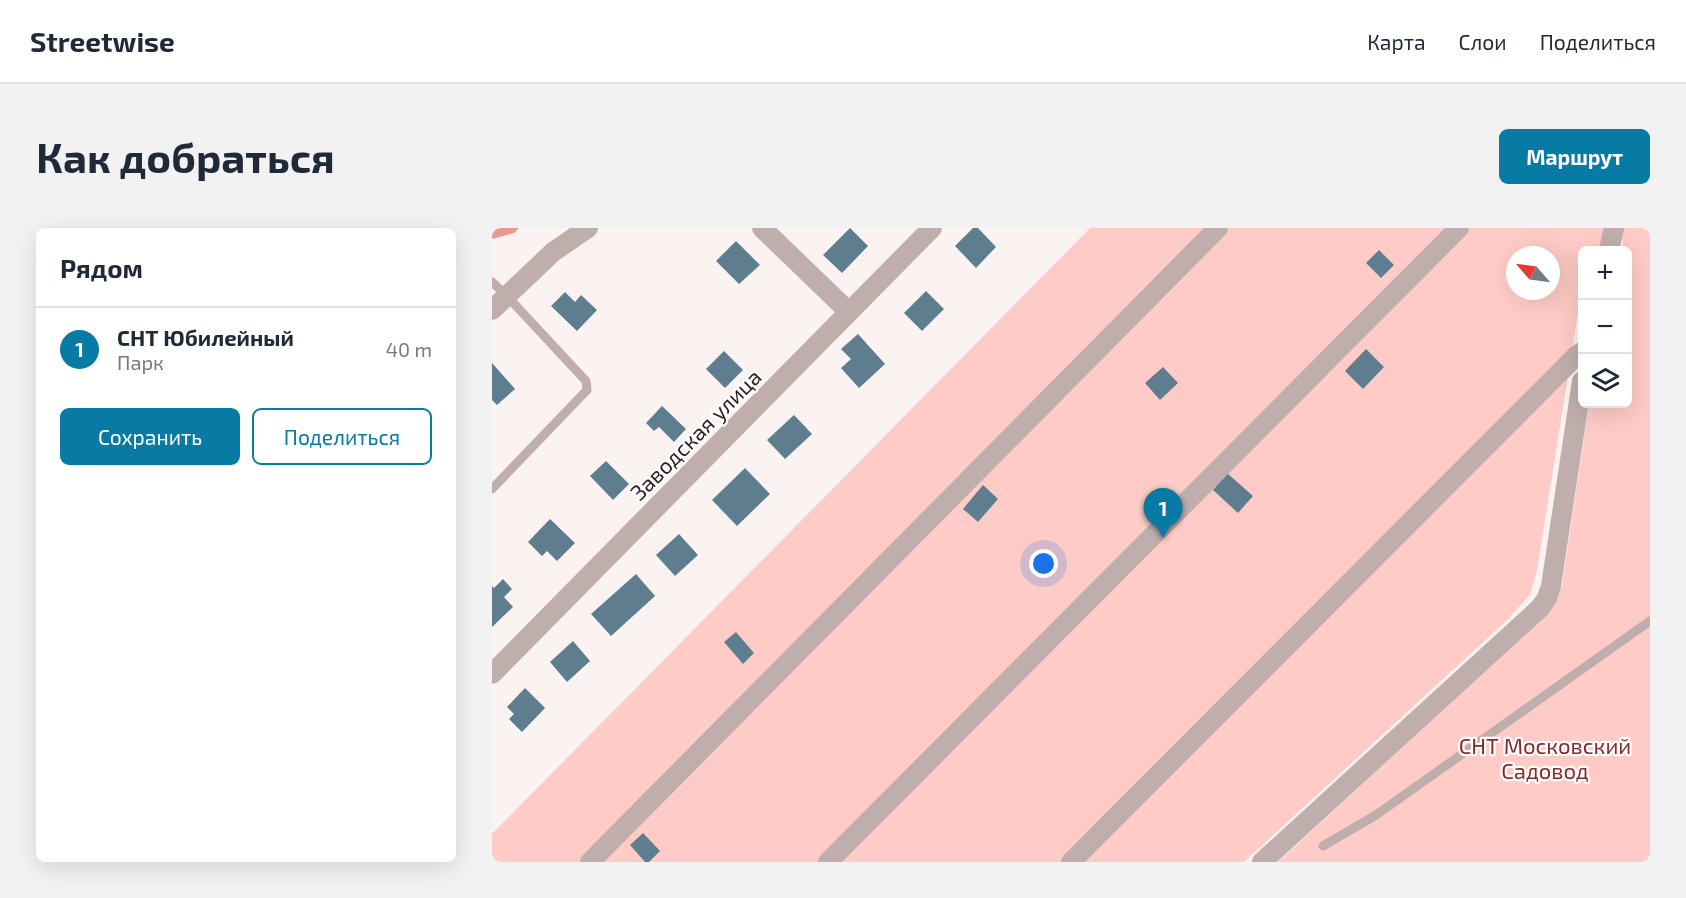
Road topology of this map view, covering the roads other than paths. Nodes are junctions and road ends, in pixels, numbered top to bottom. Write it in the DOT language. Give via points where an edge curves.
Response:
graph roads {
  1 [pos="588,228"];
  2 [pos="762,228"];
  3 [pos="932,228"];
  4 [pos="1218,228"];
  5 [pos="1459,228"];
  6 [pos="1614,228"];
  7 [pos="1610,246"];
  8 [pos="499,289"];
  9 [pos="492,310"];
  10 [pos="849,312"];
  11 [pos="1579,354"];
  12 [pos="1578,407"];
  13 [pos="492,489"];
  14 [pos="1650,621"];
  15 [pos="492,674"];
  16 [pos="1323,846"];
  17 [pos="590,862"];
  18 [pos="828,862"];
  19 [pos="1071,862"];
  20 [pos="1262,862"];
  1 -- 8 [label="street"];
  2 -- 10 [label="street"];
  3 -- 10 [label="street, Заводская улица"];
  4 -- 17 [label="street"];
  5 -- 18 [label="street"];
  6 -- 7 [label="street"];
  8 -- 9 [label="street"];
  8 -- 13 [label="lane" via="586,381 587,390"];
  10 -- 15 [label="street, Заводская улица"];
  11 -- 19 [label="street"];
  12 -- 20 [label="street" via="1547,598"];
  14 -- 16 [label="lane" via="1376,815"];
}
